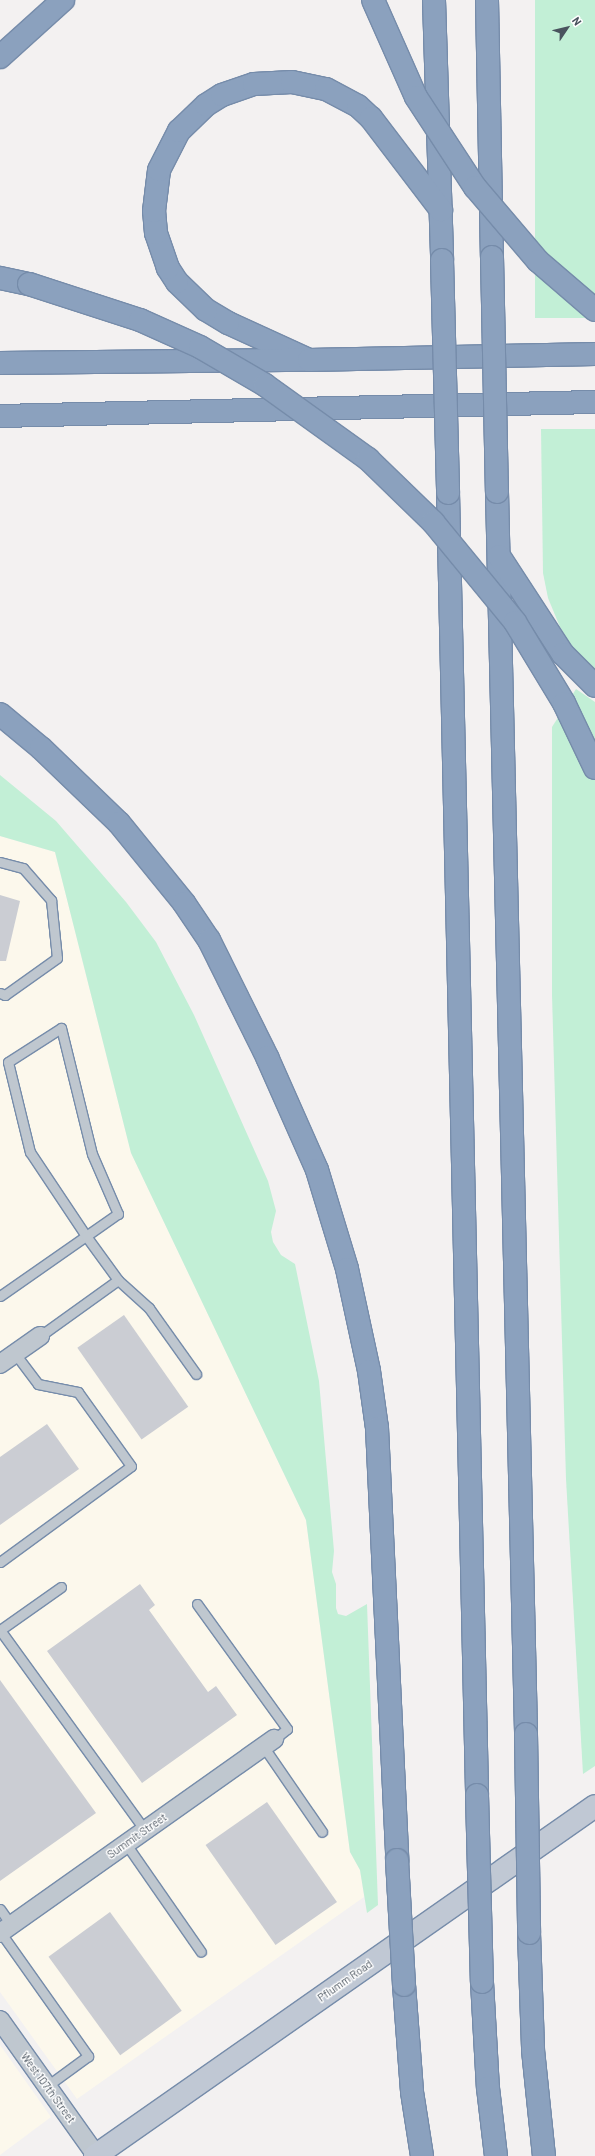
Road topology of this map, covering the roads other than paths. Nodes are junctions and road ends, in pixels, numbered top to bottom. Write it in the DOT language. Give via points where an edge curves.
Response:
graph roads {
  1 [pos="63,0"];
  2 [pos="374,0"];
  3 [pos="434,0"];
  4 [pos="487,0"];
  5 [pos="0,57"];
  6 [pos="441,210"];
  7 [pos="0,278"];
  8 [pos="595,310"];
  9 [pos="595,354"];
  10 [pos="309,360"];
  11 [pos="0,363"];
  12 [pos="595,402"];
  13 [pos="0,416"];
  14 [pos="499,556"];
  15 [pos="595,686"];
  16 [pos="0,714"];
  17 [pos="595,768"];
  18 [pos="0,862"];
  19 [pos="0,993"];
  20 [pos="86,1236"];
  21 [pos="118,1280"];
  22 [pos="0,1296"];
  23 [pos="40,1336"];
  24 [pos="15,1353"];
  25 [pos="0,1364"];
  26 [pos="196,1374"];
  27 [pos="0,1562"];
  28 [pos="61,1587"];
  29 [pos="197,1604"];
  30 [pos="268,1743"];
  31 [pos="595,1806"];
  32 [pos="145,1830"];
  33 [pos="322,1832"];
  34 [pos="126,1844"];
  35 [pos="0,1909"];
  36 [pos="4,1930"];
  37 [pos="201,1952"];
  38 [pos="0,2020"];
  39 [pos="47,2086"];
  40 [pos="96,2156"];
  41 [pos="422,2156"];
  42 [pos="496,2156"];
  43 [pos="544,2156"];
  1 -- 5 [label="highway"];
  2 -- 8 [label="highway, bridge" via="416,97 475,187 538,261"];
  3 -- 6 [label="highway"];
  4 -- 14 [label="highway, bridge"];
  6 -- 10 [label="highway" via="371,118 352,102 326,89 292,82 254,84 222,95 197,113 179,131 159,170 154,211 156,233 168,268 177,282 206,310 228,323"];
  6 -- 42 [label="highway, bridge" via="482,1982 488,2088"];
  7 -- 17 [label="highway, bridge" via="29,284 133,318 200,348 265,385 368,459 433,522 515,622 564,703"];
  9 -- 10 [label="highway"];
  10 -- 11 [label="highway"];
  12 -- 13 [label="highway"];
  14 -- 15 [label="highway" via="563,654"];
  14 -- 43 [label="highway, bridge" via="526,1734 528,1933 533,2050"];
  16 -- 41 [label="highway, bridge" via="41,748 119,823 184,904 209,940 257,1036 317,1170 347,1269 369,1372 377,1428 404,1984 412,2092"];
  18 -- 19 [label="lane" via="24,868 51,900 57,958 5,995"];
  20 -- 20 [label="lane" via="118,1214 92,1154 61,1028 8,1062 30,1152"];
  20 -- 21 [label="lane"];
  20 -- 22 [label="lane"];
  21 -- 23 [label="lane"];
  21 -- 26 [label="lane" via="149,1308"];
  23 -- 24 [label="street"];
  24 -- 25 [label="street"];
  24 -- 27 [label="lane" via="38,1384 78,1392 131,1466"];
  28 -- 32 [label="lane" via="0,1630"];
  29 -- 30 [label="lane" via="287,1729"];
  30 -- 32 [label="street, Summit Street"];
  30 -- 33 [label="lane"];
  31 -- 40 [label="main road, Pflumm Road"];
  32 -- 34 [label="street, Summit Street"];
  34 -- 36 [label="street, Summit Street"];
  34 -- 37 [label="lane"];
  35 -- 36 [label="lane"];
  36 -- 39 [label="lane" via="88,2056"];
  38 -- 39 [label="street, West 107th Street"];
  39 -- 40 [label="street, West 107th Street"];
}
